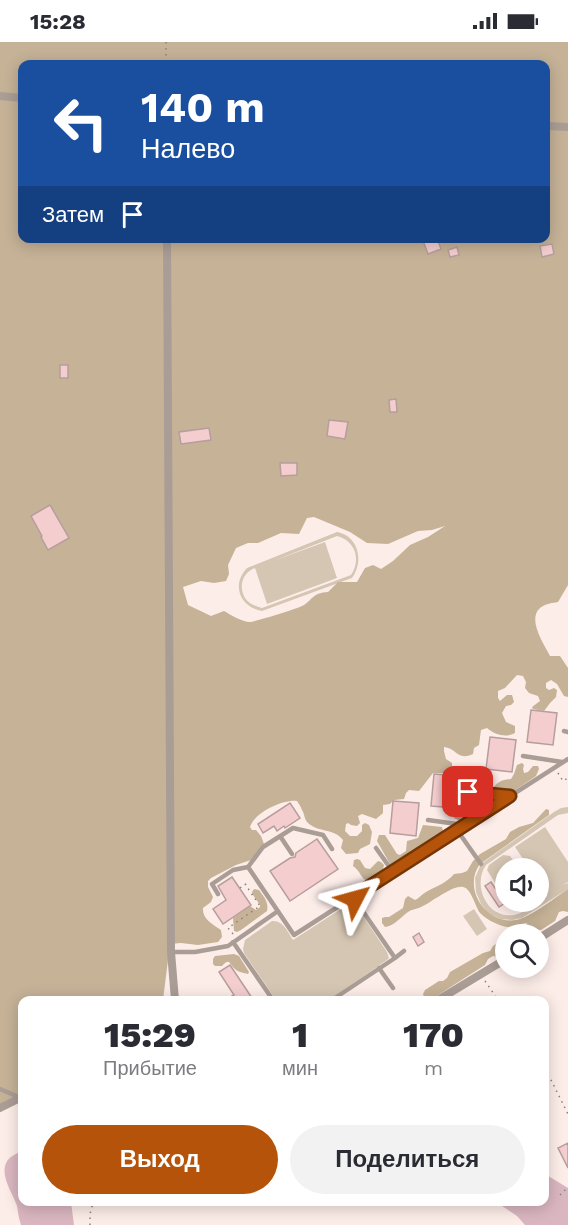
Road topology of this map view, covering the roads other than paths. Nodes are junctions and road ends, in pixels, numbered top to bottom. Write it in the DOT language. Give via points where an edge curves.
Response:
graph roads {
  1 [pos="0,96"];
  2 [pos="18,98"];
  3 [pos="550,126"];
  4 [pos="568,127"];
  5 [pos="167,243"];
  6 [pos="523,756"];
  7 [pos="566,760"];
  8 [pos="468,792"];
  9 [pos="510,796"];
  10 [pos="428,820"];
  11 [pos="465,825"];
  12 [pos="458,830"];
  13 [pos="280,836"];
  14 [pos="376,848"];
  15 [pos="332,849"];
  16 [pos="292,854"];
  17 [pos="481,864"];
  18 [pos="248,867"];
  19 [pos="393,872"];
  20 [pos="218,894"];
  21 [pos="353,897"];
  22 [pos="278,911"];
  23 [pos="568,920"];
  24 [pos="549,932"];
  25 [pos="235,941"];
  26 [pos="404,951"];
  27 [pos="171,952"];
  28 [pos="395,958"];
  29 [pos="495,966"];
  30 [pos="380,968"];
  31 [pos="393,988"];
  32 [pos="175,996"];
  33 [pos="270,996"];
  34 [pos="338,996"];
  35 [pos="445,996"];
  36 [pos="0,1089"];
  37 [pos="18,1096"];
  38 [pos="18,1099"];
  39 [pos="0,1108"];
  1 -- 2 [label="street"];
  3 -- 4 [label="street"];
  5 -- 27 [label="street"];
  6 -- 7 [label="lane"];
  7 -- 9 [label="lane"];
  8 -- 9 [label="lane"];
  9 -- 11 [label="lane"];
  10 -- 11 [label="lane"];
  11 -- 12 [label="lane"];
  12 -- 17 [label="lane"];
  12 -- 19 [label="lane"];
  13 -- 15 [label="lane" via="293,828 323,835"];
  13 -- 16 [label="lane"];
  13 -- 18 [label="lane" via="263,847"];
  14 -- 19 [label="lane"];
  18 -- 20 [label="lane" via="232,870 212,884"];
  18 -- 22 [label="lane"];
  19 -- 21 [label="lane"];
  21 -- 22 [label="lane" via="294,935"];
  21 -- 28 [label="lane"];
  22 -- 25 [label="lane"];
  23 -- 24 [label="street"];
  25 -- 27 [label="lane" via="195,952"];
  25 -- 33 [label="lane"];
  26 -- 28 [label="lane"];
  27 -- 32 [label="street"];
  28 -- 30 [label="lane"];
  29 -- 35 [label="street"];
  30 -- 31 [label="lane"];
  30 -- 34 [label="lane"];
  36 -- 37 [label="lane"];
  38 -- 39 [label="street"];
}
